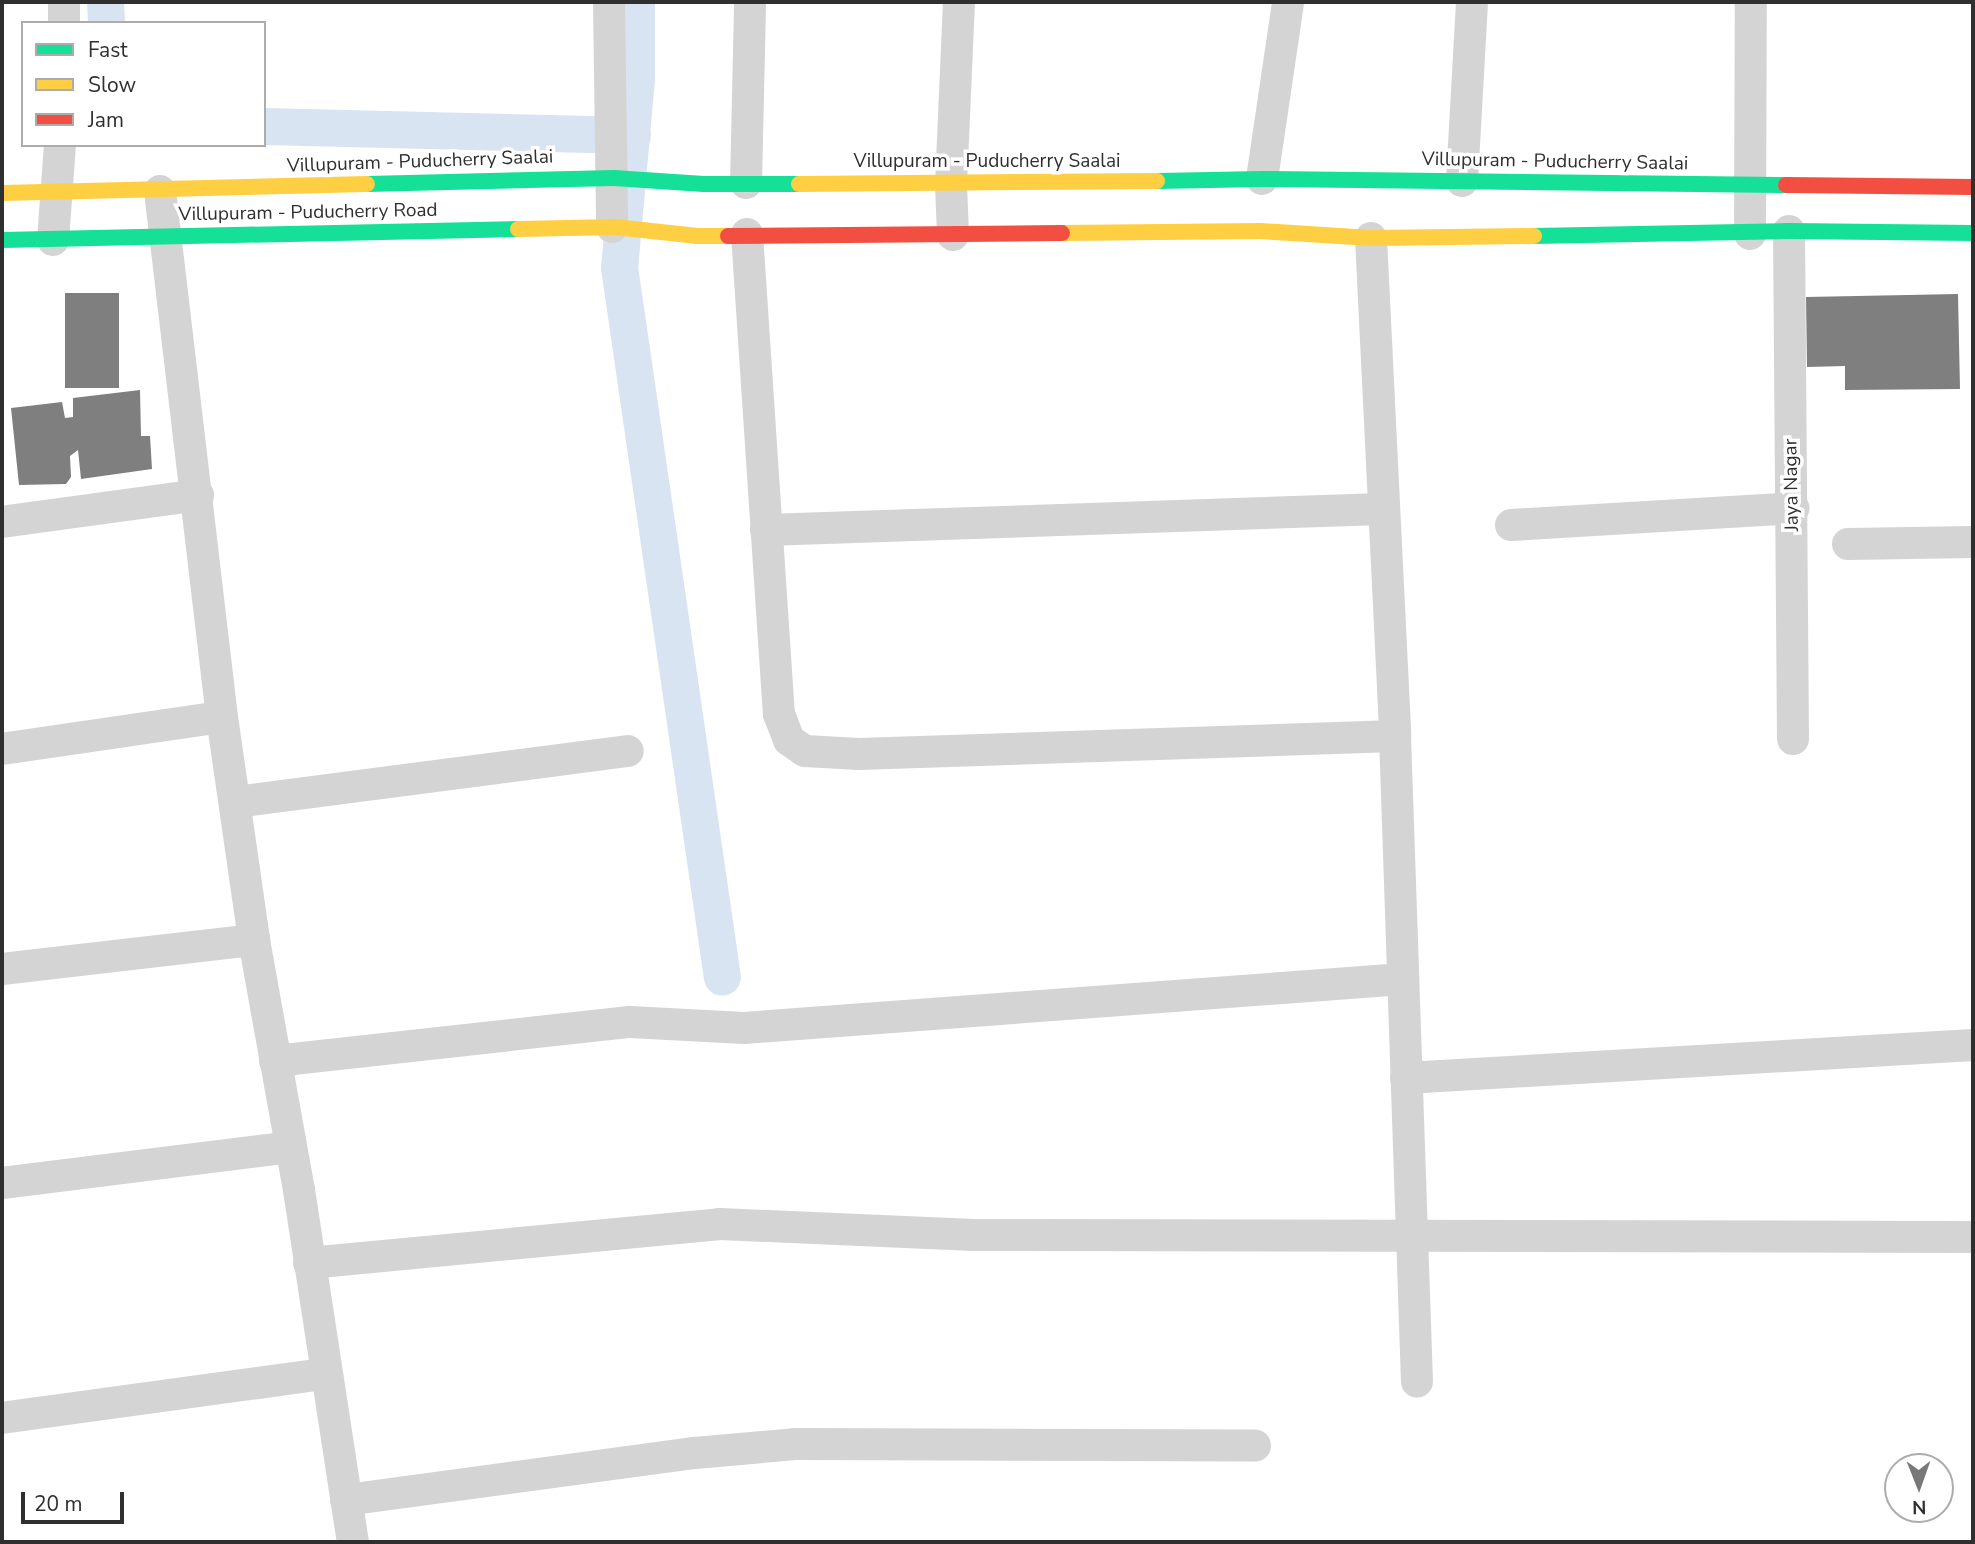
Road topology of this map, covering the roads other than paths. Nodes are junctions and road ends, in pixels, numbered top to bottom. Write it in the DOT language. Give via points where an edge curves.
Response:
graph roads {
  1 [pos="64,2"];
  2 [pos="609,2"];
  3 [pos="751,2"];
  4 [pos="959,2"];
  5 [pos="1288,2"];
  6 [pos="1472,2"];
  7 [pos="1751,2"];
  8 [pos="64,21"];
  9 [pos="60,147"];
  10 [pos="612,178"];
  11 [pos="1262,179"];
  12 [pos="1462,181"];
  13 [pos="746,183"];
  14 [pos="951,185"];
  15 [pos="1751,186"];
  16 [pos="1973,187"];
  17 [pos="160,191"];
  18 [pos="2,193"];
  19 [pos="58,194"];
  20 [pos="613,227"];
  21 [pos="1789,231"];
  22 [pos="1973,233"];
  23 [pos="747,234"];
  24 [pos="1750,234"];
  25 [pos="953,235"];
  26 [pos="164,237"];
  27 [pos="1371,238"];
  28 [pos="2,240"];
  29 [pos="53,240"];
  30 [pos="198,495"];
  31 [pos="1793,508"];
  32 [pos="1383,509"];
  33 [pos="2,522"];
  34 [pos="1511,525"];
  35 [pos="766,530"];
  36 [pos="1973,542"];
  37 [pos="1848,544"];
  38 [pos="222,717"];
  39 [pos="1395,736"];
  40 [pos="1793,739"];
  41 [pos="2,749"];
  42 [pos="628,751"];
  43 [pos="235,802"];
  44 [pos="254,940"];
  45 [pos="2,969"];
  46 [pos="1403,979"];
  47 [pos="1973,1045"];
  48 [pos="275,1061"];
  49 [pos="1406,1078"];
  50 [pos="291,1147"];
  51 [pos="2,1184"];
  52 [pos="1411,1237"];
  53 [pos="1973,1237"];
  54 [pos="309,1263"];
  55 [pos="325,1374"];
  56 [pos="1417,1382"];
  57 [pos="2,1419"];
  58 [pos="1255,1446"];
  59 [pos="346,1500"];
  60 [pos="353,1542"];
  1 -- 8 [label="street"];
  2 -- 10 [label="street"];
  3 -- 13 [label="street"];
  4 -- 14 [label="street"];
  5 -- 11 [label="street"];
  6 -- 12 [label="street"];
  7 -- 15 [label="street"];
  9 -- 19 [label="street"];
  10 -- 13 [label="highway, Villupuram - Puducherry Saalai"];
  10 -- 17 [label="highway, Villupuram - Puducherry Saalai"];
  10 -- 20 [label="street"];
  11 -- 12 [label="highway, Villupuram - Puducherry Saalai" via="1418,188"];
  11 -- 14 [label="highway, Villupuram - Puducherry Saalai"];
  12 -- 15 [label="highway, Villupuram - Puducherry Saalai"];
  13 -- 14 [label="highway, Villupuram - Puducherry Saalai"];
  14 -- 25 [label="street"];
  15 -- 16 [label="highway, Villupuram - Puducherry Saalai"];
  15 -- 24 [label="street"];
  17 -- 19 [label="highway, Villupuram - Puducherry Saalai"];
  17 -- 26 [label="street"];
  18 -- 19 [label="highway, Villupuram - Puducherry Saalai"];
  19 -- 29 [label="street"];
  20 -- 23 [label="highway" via="698,236"];
  20 -- 26 [label="highway, Villupuram - Puducherry Road"];
  21 -- 22 [label="highway"];
  21 -- 24 [label="highway"];
  21 -- 31 [label="street, Jaya Nagar"];
  23 -- 25 [label="highway"];
  23 -- 35 [label="street"];
  24 -- 27 [label="highway" via="1420,229"];
  25 -- 27 [label="highway" via="1260,231"];
  26 -- 29 [label="highway, Villupuram - Puducherry Road"];
  26 -- 30 [label="street"];
  27 -- 32 [label="street"];
  28 -- 29 [label="highway, Villupuram - Puducherry Road"];
  30 -- 33 [label="street"];
  30 -- 38 [label="street"];
  31 -- 34 [label="street"];
  31 -- 40 [label="street, Jaya Nagar"];
  32 -- 35 [label="street"];
  32 -- 39 [label="street"];
  35 -- 39 [label="street" via="779,714 789,740 805,751 859,754"];
  36 -- 37 [label="street"];
  38 -- 41 [label="street"];
  38 -- 43 [label="street"];
  39 -- 46 [label="street"];
  42 -- 43 [label="street"];
  43 -- 44 [label="street"];
  44 -- 45 [label="street"];
  44 -- 48 [label="street"];
  46 -- 48 [label="street" via="744,1028 630,1022"];
  46 -- 49 [label="street"];
  47 -- 49 [label="street"];
  48 -- 50 [label="street"];
  49 -- 52 [label="street"];
  50 -- 51 [label="street"];
  50 -- 54 [label="street"];
  52 -- 53 [label="street"];
  52 -- 54 [label="street" via="974,1235 720,1224"];
  52 -- 56 [label="street"];
  54 -- 55 [label="street"];
  55 -- 57 [label="street"];
  55 -- 59 [label="street"];
  58 -- 59 [label="street" via="795,1444"];
  59 -- 60 [label="street"];
}
